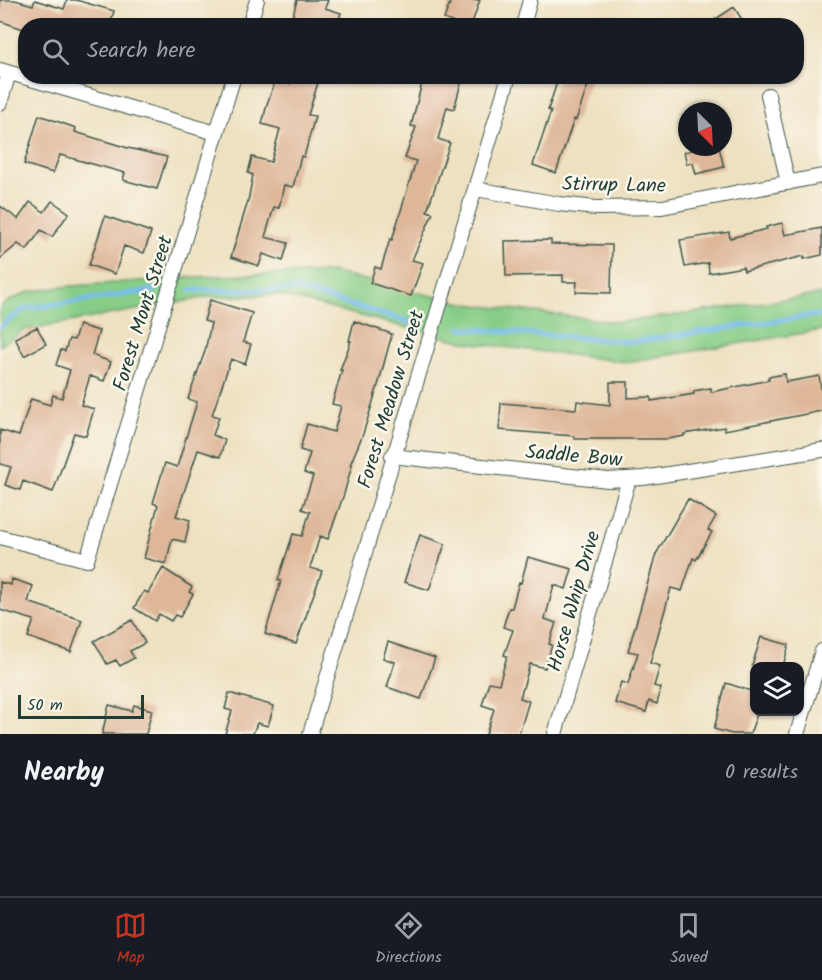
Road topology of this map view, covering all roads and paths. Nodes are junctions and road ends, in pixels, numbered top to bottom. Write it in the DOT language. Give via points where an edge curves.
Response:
graph roads {
  1 [pos="257,0"];
  2 [pos="530,0"];
  3 [pos="251,18"];
  4 [pos="525,18"];
  5 [pos="5,71"];
  6 [pos="49,84"];
  7 [pos="231,84"];
  8 [pos="507,84"];
  9 [pos="768,95"];
  10 [pos="0,103"];
  11 [pos="216,133"];
  12 [pos="822,176"];
  13 [pos="788,183"];
  14 [pos="476,189"];
  15 [pos="822,450"];
  16 [pos="393,456"];
  17 [pos="628,479"];
  18 [pos="0,537"];
  19 [pos="822,651"];
  20 [pos="310,734"];
  21 [pos="555,734"];
  22 [pos="797,734"];
  1 -- 3 [label="street"];
  2 -- 4 [label="street"];
  5 -- 10 [label="street"];
  6 -- 11 [label="street"];
  7 -- 11 [label="street, Forest Mont Street"];
  8 -- 14 [label="street, Forest Meadow Street"];
  9 -- 13 [label="street"];
  11 -- 18 [label="street, Forest Mont Street" via="87,560"];
  12 -- 13 [label="street, Stirrup Lane"];
  13 -- 14 [label="street, Stirrup Lane" via="662,207 596,208"];
  14 -- 16 [label="street, Forest Meadow Street"];
  15 -- 17 [label="street, Saddle Bow"];
  16 -- 17 [label="street, Saddle Bow"];
  16 -- 20 [label="street, Forest Meadow Street"];
  17 -- 21 [label="street, Horse Whip Drive"];
  19 -- 22 [label="street"];
}
